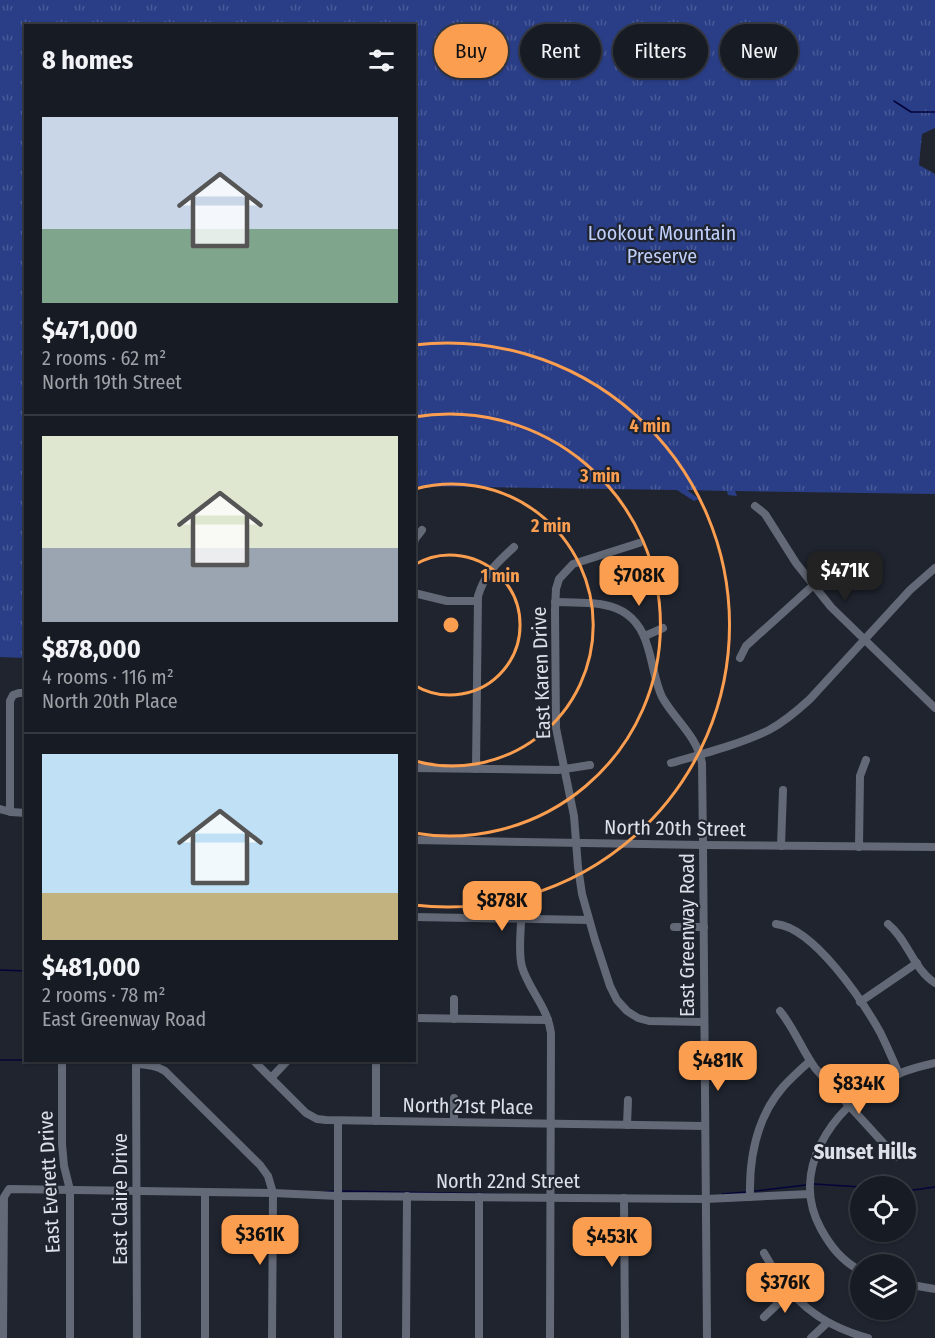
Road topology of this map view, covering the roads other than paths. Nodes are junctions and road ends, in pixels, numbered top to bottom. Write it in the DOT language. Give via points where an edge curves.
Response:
graph roads {
  1 [pos="755,506"];
  2 [pos="422,530"];
  3 [pos="416,537"];
  4 [pos="639,543"];
  5 [pos="514,547"];
  6 [pos="840,561"];
  7 [pos="935,568"];
  8 [pos="813,585"];
  9 [pos="416,593"];
  10 [pos="477,601"];
  11 [pos="555,602"];
  12 [pos="663,628"];
  13 [pos="645,636"];
  14 [pos="864,640"];
  15 [pos="740,658"];
  16 [pos="24,693"];
  17 [pos="935,708"];
  18 [pos="700,754"];
  19 [pos="866,760"];
  20 [pos="671,762"];
  21 [pos="590,765"];
  22 [pos="416,768"];
  23 [pos="476,769"];
  24 [pos="565,769"];
  25 [pos="783,790"];
  26 [pos="0,809"];
  27 [pos="11,812"];
  28 [pos="24,813"];
  29 [pos="0,814"];
  30 [pos="416,840"];
  31 [pos="576,843"];
  32 [pos="703,845"];
  33 [pos="782,846"];
  34 [pos="859,847"];
  35 [pos="935,847"];
  36 [pos="416,917"];
  37 [pos="521,919"];
  38 [pos="589,920"];
  39 [pos="776,924"];
  40 [pos="888,924"];
  41 [pos="674,927"];
  42 [pos="704,927"];
  43 [pos="917,963"];
  44 [pos="935,983"];
  45 [pos="454,999"];
  46 [pos="860,1002"];
  47 [pos="780,1011"];
  48 [pos="416,1018"];
  49 [pos="454,1019"];
  50 [pos="548,1020"];
  51 [pos="704,1022"];
  52 [pos="810,1061"];
  53 [pos="62,1062"];
  54 [pos="136,1062"];
  55 [pos="255,1062"];
  56 [pos="286,1062"];
  57 [pos="376,1062"];
  58 [pos="935,1063"];
  59 [pos="899,1074"];
  60 [pos="271,1078"];
  61 [pos="454,1098"];
  62 [pos="628,1100"];
  63 [pos="849,1107"];
  64 [pos="338,1120"];
  65 [pos="376,1121"];
  66 [pos="454,1122"];
  67 [pos="550,1124"];
  68 [pos="627,1125"];
  69 [pos="705,1126"];
  70 [pos="897,1156"];
  71 [pos="70,1190"];
  72 [pos="137,1191"];
  73 [pos="205,1192"];
  74 [pos="273,1193"];
  75 [pos="810,1194"];
  76 [pos="338,1196"];
  77 [pos="407,1196"];
  78 [pos="479,1197"];
  79 [pos="750,1197"];
  80 [pos="550,1198"];
  81 [pos="624,1198"];
  82 [pos="706,1199"];
  83 [pos="764,1253"];
  84 [pos="850,1264"];
  85 [pos="916,1286"];
  86 [pos="935,1289"];
  87 [pos="790,1292"];
  88 [pos="764,1317"];
  89 [pos="827,1323"];
  90 [pos="3,1338"];
  91 [pos="70,1338"];
  92 [pos="137,1338"];
  93 [pos="205,1338"];
  94 [pos="272,1338"];
  95 [pos="338,1338"];
  96 [pos="406,1338"];
  97 [pos="479,1338"];
  98 [pos="550,1338"];
  99 [pos="625,1338"];
  100 [pos="706,1338"];
  101 [pos="811,1338"];
  102 [pos="868,1338"];
  1 -- 8 [label="street" via="765,514"];
  2 -- 3 [label="street"];
  4 -- 11 [label="street, East Karen Drive" via="573,564 559,579"];
  5 -- 10 [label="street" via="483,580"];
  6 -- 8 [label="street"];
  7 -- 14 [label="street"];
  8 -- 14 [label="street"];
  8 -- 15 [label="street" via="746,646"];
  9 -- 10 [label="street" via="447,601"];
  10 -- 23 [label="street"];
  11 -- 13 [label="street" via="613,606 630,616"];
  11 -- 24 [label="street, East Karen Drive" via="555,717"];
  12 -- 13 [label="street"];
  13 -- 18 [label="street, East Greenway Road" via="664,700"];
  14 -- 17 [label="street"];
  14 -- 18 [label="street" via="810,699 780,724"];
  16 -- 27 [label="street" via="13,695 10,701"];
  18 -- 20 [label="street"];
  18 -- 32 [label="street, East Greenway Road"];
  19 -- 34 [label="street" via="860,776"];
  21 -- 24 [label="street"];
  22 -- 23 [label="street"];
  23 -- 24 [label="street"];
  24 -- 31 [label="street, East Karen Drive"];
  25 -- 33 [label="street"];
  26 -- 27 [label="street"];
  27 -- 28 [label="street"];
  27 -- 29 [label="street"];
  30 -- 31 [label="street, North 20th Street"];
  31 -- 32 [label="street, North 20th Street"];
  31 -- 38 [label="street, East Karen Drive"];
  32 -- 33 [label="street, North 20th Street"];
  32 -- 42 [label="street, East Greenway Road"];
  33 -- 34 [label="street, North 20th Street"];
  34 -- 35 [label="street, North 20th Street"];
  36 -- 37 [label="street"];
  37 -- 38 [label="street"];
  37 -- 50 [label="street" via="522,965"];
  38 -- 51 [label="street, East Karen Drive" via="610,986 627,1011 649,1022"];
  39 -- 46 [label="street" via="803,935 832,964"];
  40 -- 43 [label="street"];
  41 -- 42 [label="street"];
  42 -- 51 [label="street, East Greenway Road"];
  43 -- 44 [label="street"];
  43 -- 46 [label="street"];
  45 -- 49 [label="street"];
  46 -- 59 [label="street"];
  47 -- 52 [label="street"];
  48 -- 49 [label="street"];
  49 -- 50 [label="street"];
  50 -- 67 [label="street"];
  51 -- 69 [label="street, East Greenway Road"];
  52 -- 63 [label="street"];
  52 -- 79 [label="street" via="783,1087 763,1119 752,1153"];
  53 -- 71 [label="street, East Everett Drive" via="62,1144"];
  54 -- 72 [label="street, East Claire Drive"];
  54 -- 74 [label="street" via="165,1071 262,1167"];
  55 -- 60 [label="street, North 21st Place"];
  56 -- 60 [label="street"];
  57 -- 65 [label="street"];
  58 -- 59 [label="street"];
  59 -- 63 [label="street"];
  60 -- 64 [label="street, North 21st Place" via="311,1116"];
  61 -- 66 [label="street"];
  62 -- 68 [label="street"];
  63 -- 70 [label="street"];
  63 -- 75 [label="street" via="828,1130 817,1151"];
  64 -- 65 [label="street, North 21st Place"];
  64 -- 76 [label="street"];
  65 -- 66 [label="street, North 21st Place"];
  66 -- 67 [label="street, North 21st Place"];
  67 -- 68 [label="street, North 21st Place"];
  67 -- 80 [label="street"];
  68 -- 69 [label="street, North 21st Place"];
  69 -- 82 [label="street, East Greenway Road"];
  71 -- 72 [label="street, North 22nd Street"];
  71 -- 90 [label="street, North 22nd Street" via="9,1189 4,1197"];
  71 -- 91 [label="street, East Everett Drive"];
  72 -- 73 [label="street, North 22nd Street"];
  72 -- 92 [label="street, East Claire Drive"];
  73 -- 74 [label="street, North 22nd Street"];
  73 -- 93 [label="street"];
  74 -- 76 [label="street, North 22nd Street"];
  74 -- 94 [label="street"];
  75 -- 79 [label="street, North 22nd Street"];
  75 -- 84 [label="street" via="825,1237"];
  76 -- 77 [label="street, North 22nd Street"];
  76 -- 95 [label="street"];
  77 -- 78 [label="street, North 22nd Street"];
  77 -- 96 [label="street"];
  78 -- 80 [label="street, North 22nd Street"];
  78 -- 97 [label="street"];
  79 -- 82 [label="street, North 22nd Street"];
  80 -- 81 [label="street, North 22nd Street"];
  80 -- 98 [label="street"];
  81 -- 82 [label="street, North 22nd Street"];
  81 -- 99 [label="street"];
  82 -- 100 [label="street, East Greenway Road"];
  83 -- 87 [label="street"];
  85 -- 86 [label="street"];
  87 -- 88 [label="street"];
  87 -- 89 [label="street"];
  89 -- 101 [label="street"];
  89 -- 102 [label="street"];
}
